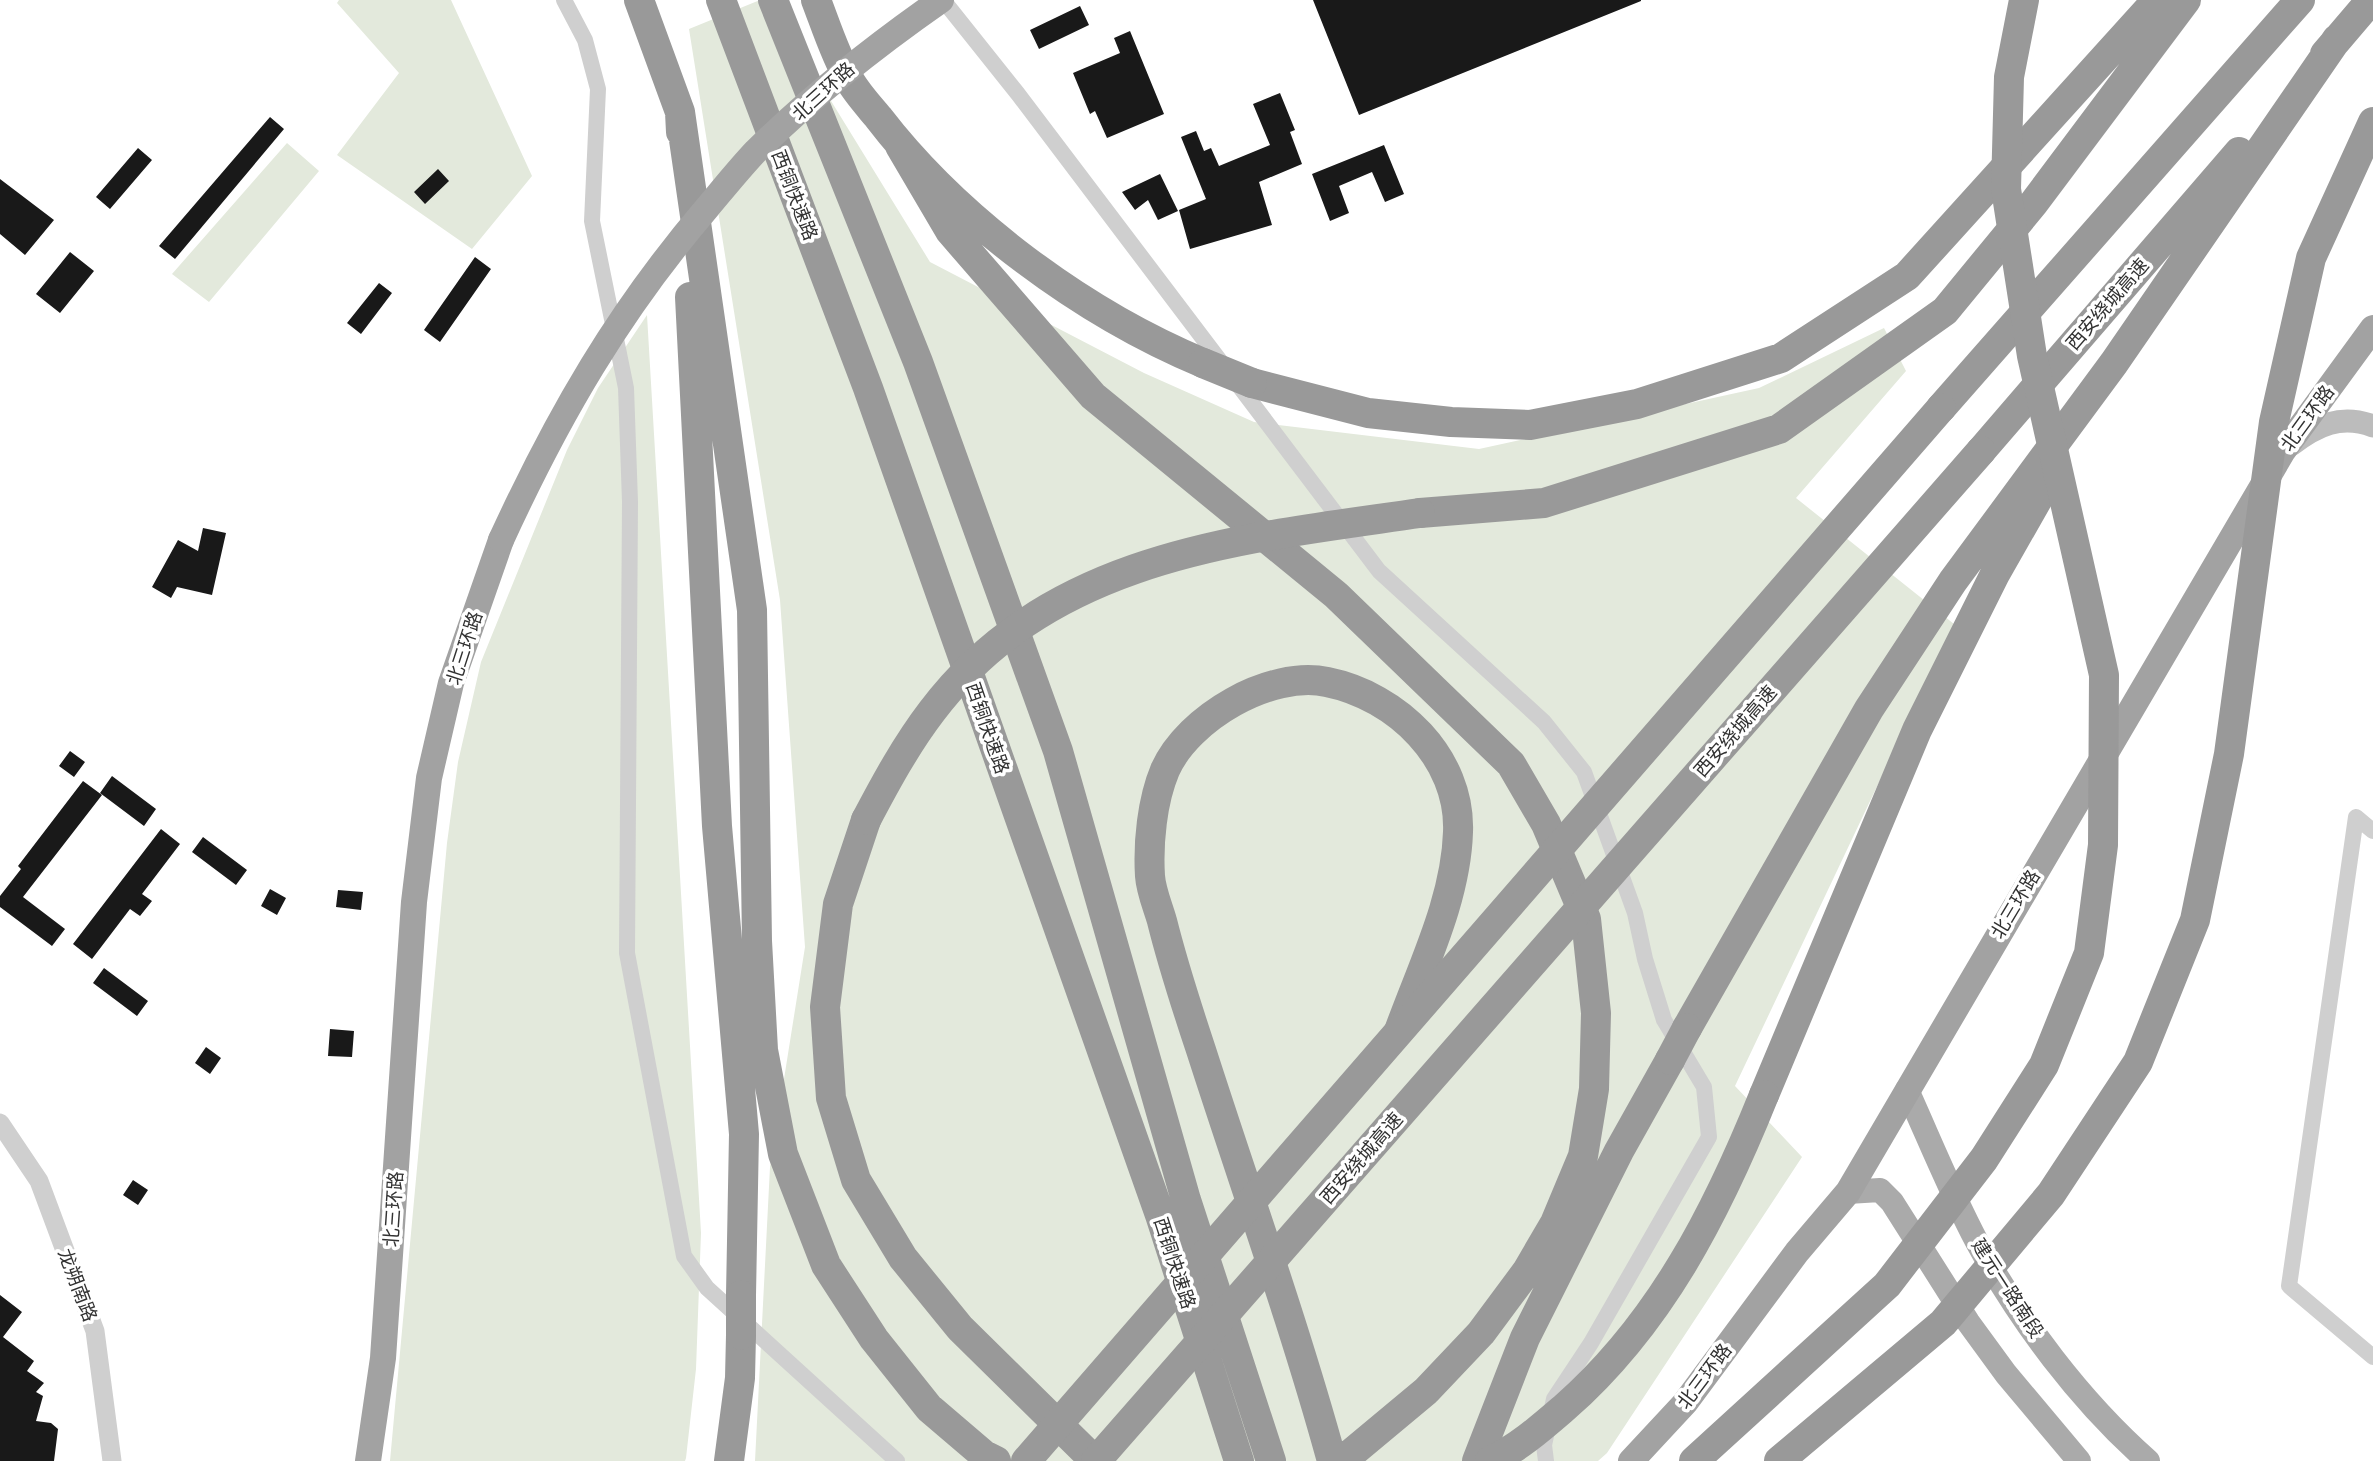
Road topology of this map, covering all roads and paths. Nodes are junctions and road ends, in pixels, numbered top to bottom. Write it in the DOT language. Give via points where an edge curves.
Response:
graph roads {
  1 [pos="564,0"];
  2 [pos="639,0"];
  3 [pos="721,0"];
  4 [pos="773,0"];
  5 [pos="816,0"];
  6 [pos="942,0"];
  7 [pos="2024,0"];
  8 [pos="2157,0"];
  9 [pos="2186,0"];
  10 [pos="2300,0"];
  11 [pos="2371,0"];
  12 [pos="2337,39"];
  13 [pos="680,112"];
  14 [pos="2373,122"];
  15 [pos="900,146"];
  16 [pos="2373,328"];
  17 [pos="2113,363"];
  18 [pos="2373,426"];
  19 [pos="2283,451"];
  20 [pos="2373,831"];
  21 [pos="1399,1031"];
  22 [pos="1907,1090"];
  23 [pos="0,1123"];
  24 [pos="1848,1192"];
  25 [pos="1979,1245"];
  26 [pos="1925,1254"];
  27 [pos="2373,1357"];
  28 [pos="112,1461"];
  29 [pos="368,1461"];
  30 [pos="729,1461"];
  31 [pos="897,1461"];
  32 [pos="996,1461"];
  33 [pos="1026,1461"];
  34 [pos="1096,1461"];
  35 [pos="1239,1461"];
  36 [pos="1271,1461"];
  37 [pos="1332,1461"];
  38 [pos="1342,1461"];
  39 [pos="1477,1461"];
  40 [pos="1490,1461"];
  41 [pos="1546,1461"];
  42 [pos="1631,1461"];
  43 [pos="1694,1461"];
  44 [pos="1779,1461"];
  45 [pos="2079,1461"];
  46 [pos="2148,1461"];
  1 -- 31 [label="street" via="585,40 598,89 592,221 626,388 630,502 627,953 684,1256 707,1287"];
  2 -- 13 [label="highway"];
  3 -- 35 [label="highway, 西铜快速路" via="868,388 1160,1215"];
  4 -- 36 [label="highway, 西铜快速路" via="918,362 1058,751 1186,1200"];
  5 -- 15 [label="highway" via="849,79"];
  6 -- 29 [label="highway, 北三环路, bridge" via="862,55 755,152 666,257 599,352 545,444 501,540 451,683 429,778 414,902 383,1358"];
  6 -- 41 [label="street" via="1379,571 1544,722 1584,772 1635,914 1664,1020 1704,1087 1709,1137 1554,1399 1544,1445"];
  7 -- 43 [label="highway, bridge" via="2010,77 2006,189 2032,356 2104,675 2104,845 2089,953 2044,1066 1984,1159 1887,1285"];
  8 -- 15 [label="highway, bridge" via="1907,276 1782,358 1637,404 1530,425 1368,413 1252,383 1171,349 1073,293 981,224"];
  9 -- 34 [label="highway, bridge" via="1945,311 1779,429 1544,503 1420,513 1216,544 1148,563 1051,607 1008,635 932,710 892,769 866,820 838,904 825,1007 831,1098 856,1180 903,1258 960,1328"];
  10 -- 21 [label="highway, bridge"];
  11 -- 12 [label="highway, 西安绕城高速"];
  12 -- 17 [label="highway"];
  12 -- 34 [label="highway, 西安绕城高速, bridge"];
  13 -- 30 [label="highway, bridge" via="716,813 744,1134 740,1378"];
  13 -- 32 [label="highway" via="752,610 763,1050 783,1154 827,1265 874,1339 929,1408"];
  14 -- 44 [label="highway, bridge" via="2311,258 2274,422 2229,754 2195,920 2138,1062 2051,1194 1943,1323"];
  15 -- 38 [label="highway" via="950,231 1093,396 1336,595 1511,764 1546,824 1586,919 1596,1013 1594,1088 1583,1156 1555,1223 1527,1271 1481,1333 1426,1391"];
  16 -- 19 [label="highway, 北三环路"];
  17 -- 39 [label="highway, bridge" via="1953,581 1869,709 1619,1151 1525,1338"];
  17 -- 40 [label="highway, bridge" via="1995,574 1917,730 1735,1165 1671,1286 1591,1384 1548,1423"];
  18 -- 19 [label="main road" via="2356,420 2332,422 2311,430"];
  19 -- 22 [label="highway, 北三环路"];
  20 -- 27 [label="street" via="2356,817 2289,1286"];
  21 -- 33 [label="highway, bridge"];
  21 -- 37 [label="highway" via="1454,874 1459,829 1453,787 1432,749 1409,721 1370,698 1326,681 1282,682 1237,699 1198,727 1166,768 1153,812 1150,878 1175,971"];
  22 -- 24 [label="highway, 北三环路"];
  22 -- 25 [label="main road, 建元一路南段"];
  23 -- 28 [label="street, 龙朔南路" via="38,1181 95,1331"];
  24 -- 26 [label="main road" via="1880,1190"];
  24 -- 42 [label="highway, 北三环路" via="1760,1300 1685,1403"];
  25 -- 26 [label="main road" via="1965,1227 1957,1225 1942,1231"];
  25 -- 46 [label="main road, 建元一路南段" via="2080,1391"];
  26 -- 45 [label="main road" via="1941,1284 2006,1374"];
}
